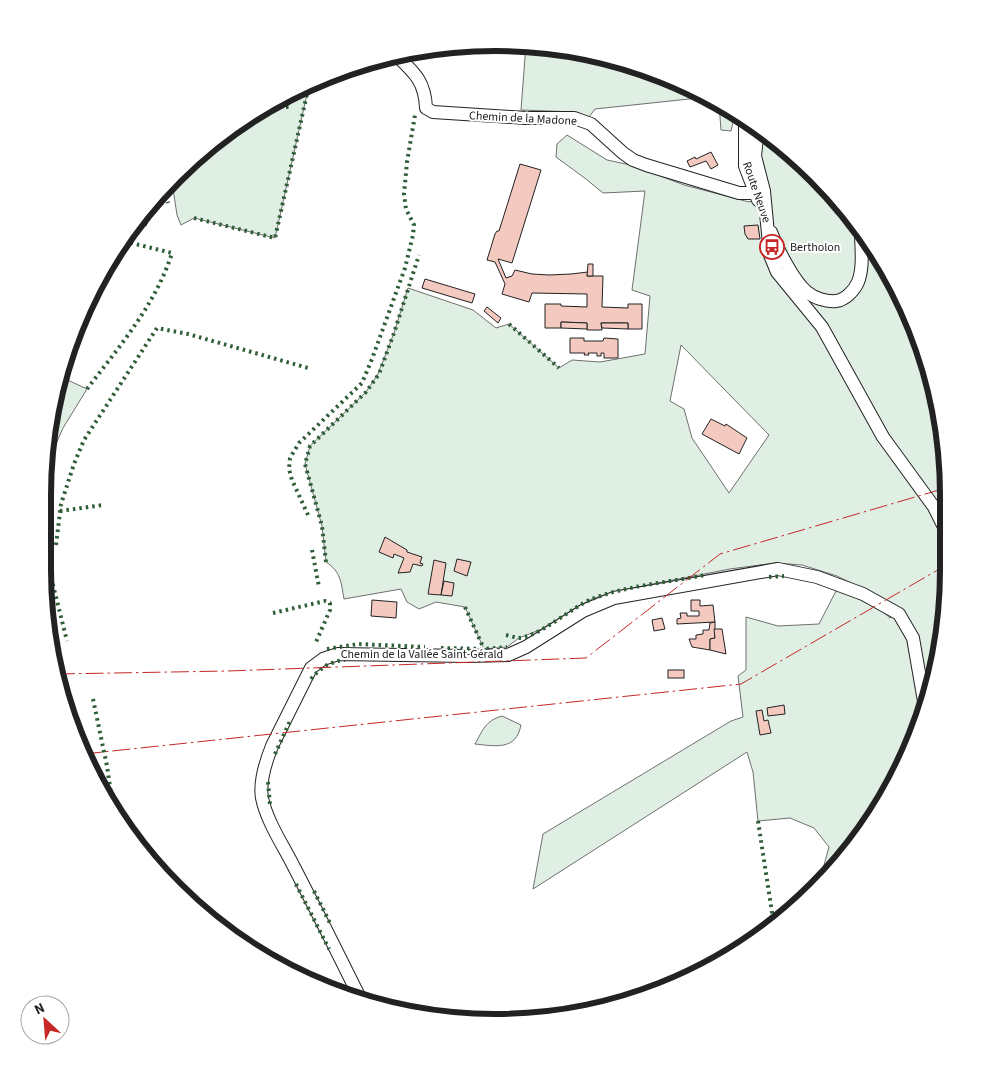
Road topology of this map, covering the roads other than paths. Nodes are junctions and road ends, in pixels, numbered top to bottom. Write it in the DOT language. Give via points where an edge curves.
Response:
graph roads {
  1 [pos="403,61"];
  2 [pos="745,128"];
  3 [pos="757,137"];
  4 [pos="755,193"];
  5 [pos="767,221"];
  6 [pos="861,244"];
  7 [pos="940,519"];
  8 [pos="922,692"];
  9 [pos="357,991"];
  1 -- 4 [label="street, Chemin de la Madone" via="417,74 426,94 426,108 433,112 574,118 591,124 623,153 646,165 739,193"];
  2 -- 4 [label="street, Route Neuve" via="745,166"];
  3 -- 5 [label="street" via="755,156"];
  4 -- 5 [label="street, Route Neuve"];
  5 -- 6 [label="street, Route Neuve" via="797,280 807,293 821,300 838,301 853,290 862,260"];
  5 -- 7 [label="street" via="770,255 777,272 822,327 884,438"];
  8 -- 9 [label="street, Chemin de la Vallée Saint-Gérald" via="913,638 899,614 863,594 816,577 778,569 614,598 583,611 508,655 338,654 323,659 305,677 272,746 262,796 268,817"];
}
